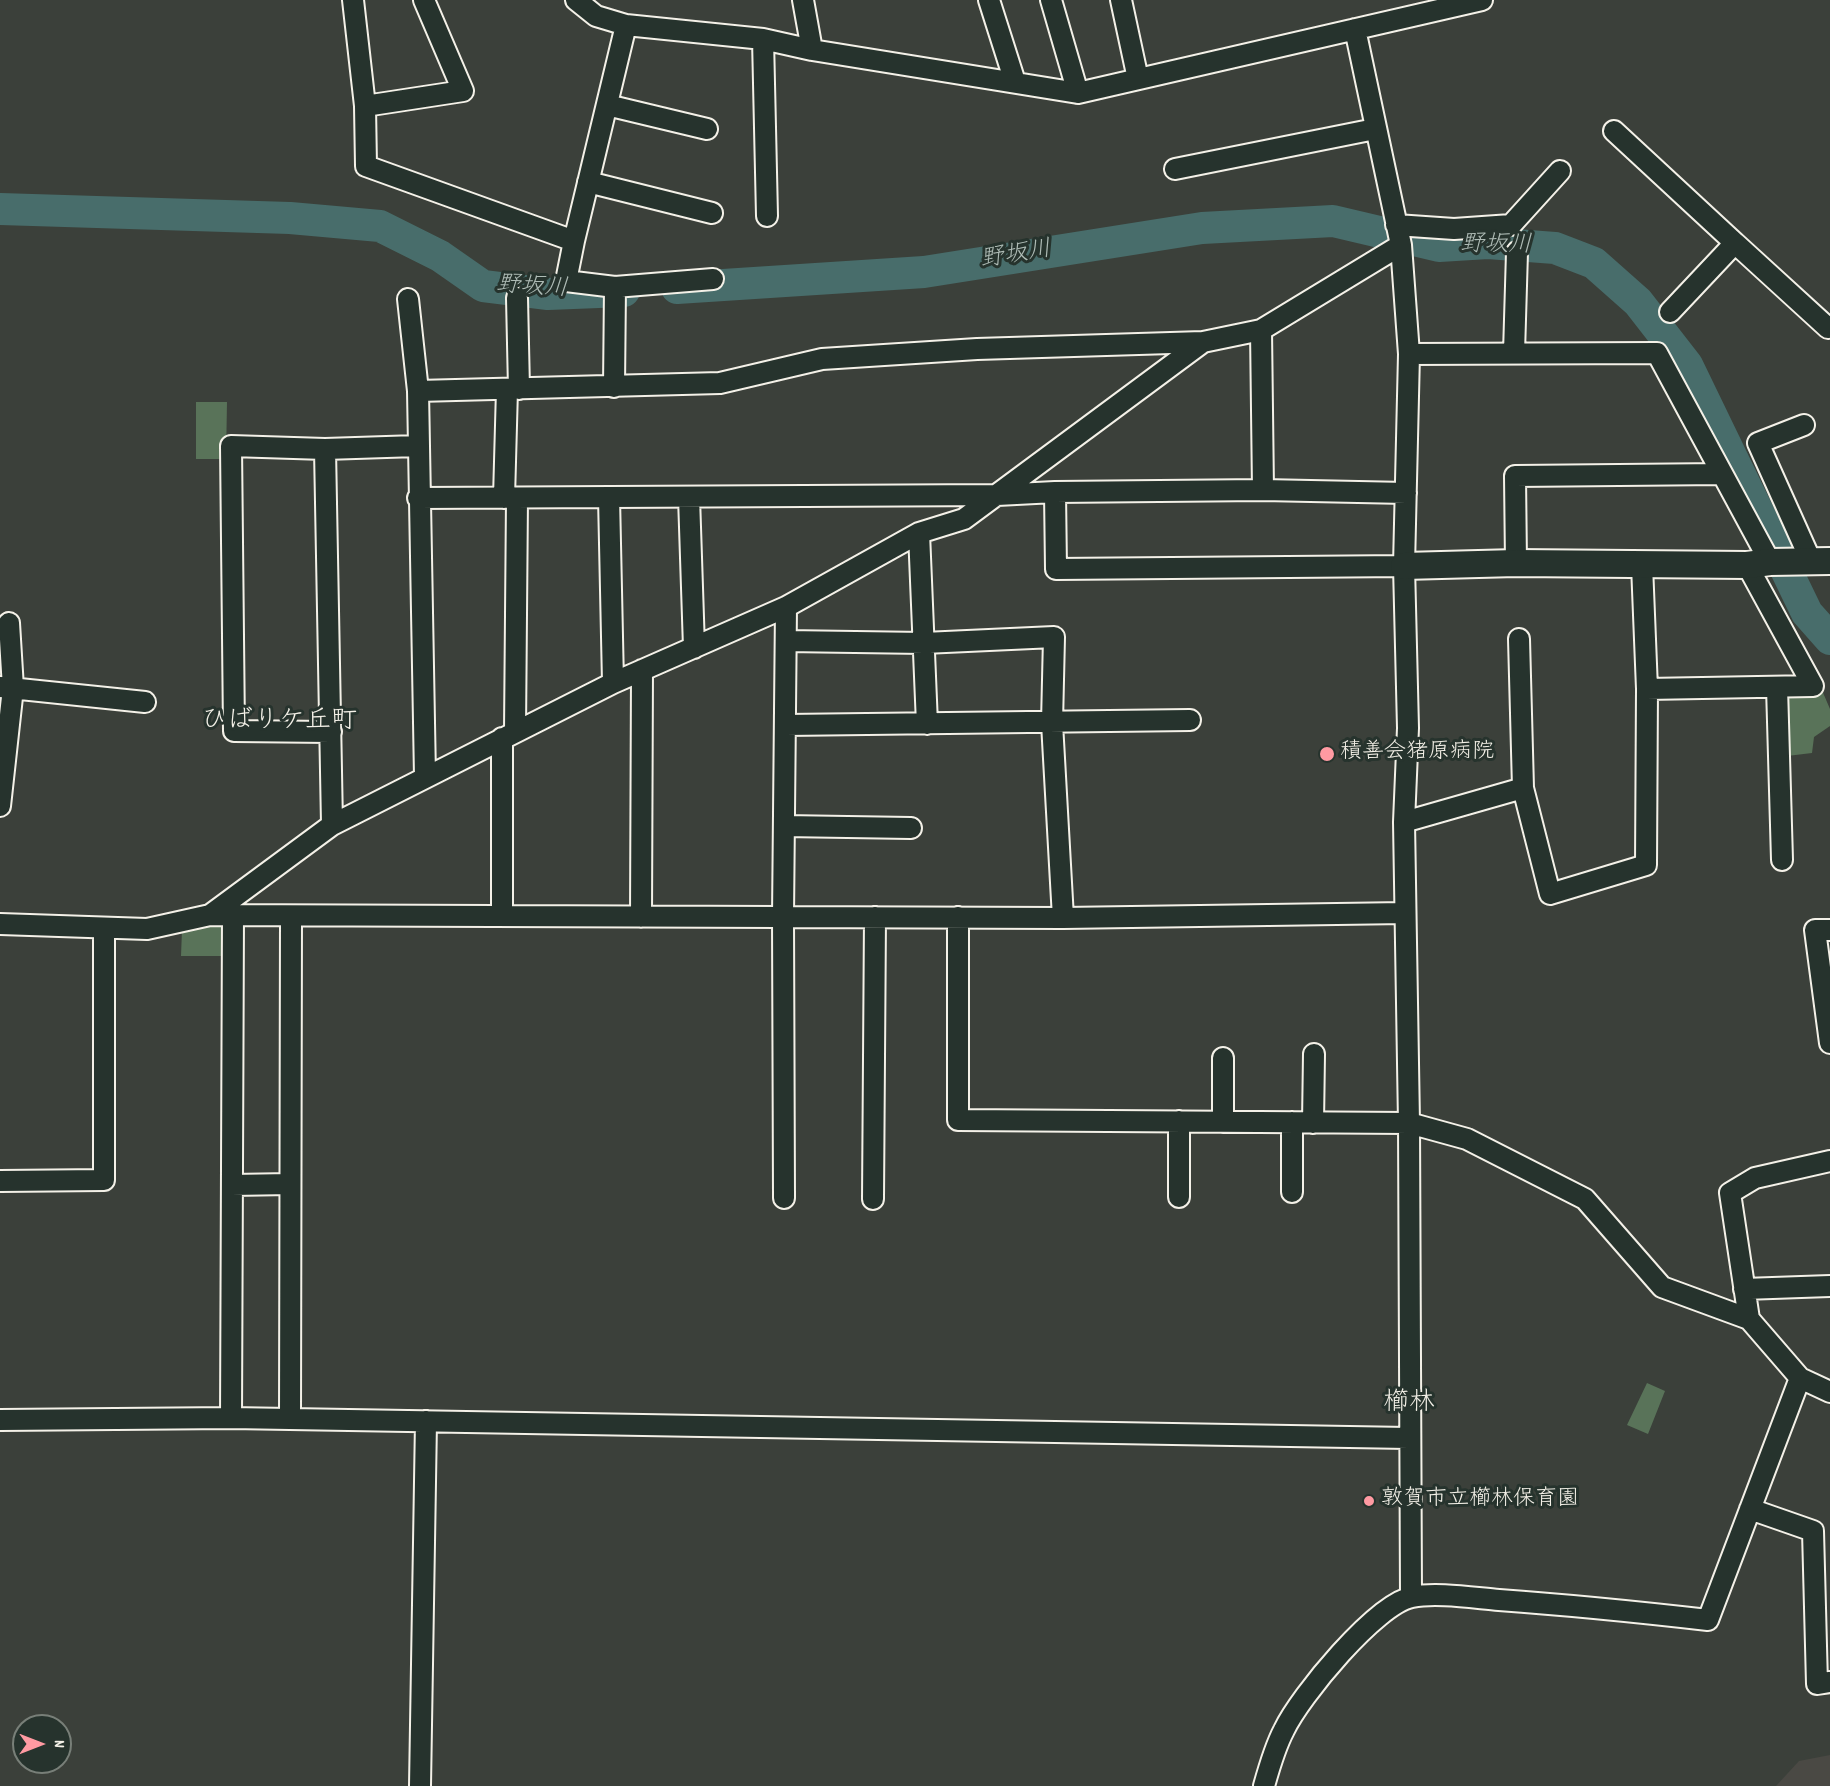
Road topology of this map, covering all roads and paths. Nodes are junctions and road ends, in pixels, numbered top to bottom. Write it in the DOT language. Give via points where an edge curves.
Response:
graph roads {
  1 [pos="353,0"];
  2 [pos="424,0"];
  3 [pos="576,0"];
  4 [pos="803,0"];
  5 [pos="990,0"];
  6 [pos="1051,0"];
  7 [pos="1121,0"];
  8 [pos="1482,0"];
  9 [pos="1412,9"];
  10 [pos="626,25"];
  11 [pos="1355,30"];
  12 [pos="763,39"];
  13 [pos="812,50"];
  14 [pos="1138,79"];
  15 [pos="1015,82"];
  16 [pos="1078,93"];
  17 [pos="607,105"];
  18 [pos="365,106"];
  19 [pos="706,129"];
  20 [pos="1375,129"];
  21 [pos="1614,131"];
  22 [pos="1175,169"];
  23 [pos="1560,171"];
  24 [pos="588,182"];
  25 [pos="712,213"];
  26 [pos="767,216"];
  27 [pos="1396,225"];
  28 [pos="574,241"];
  29 [pos="1735,243"];
  30 [pos="1401,245"];
  31 [pos="1517,252"];
  32 [pos="713,279"];
  33 [pos="615,287"];
  34 [pos="517,297"];
  35 [pos="408,299"];
  36 [pos="1670,312"];
  37 [pos="1830,326"];
  38 [pos="1261,330"];
  39 [pos="1203,342"];
  40 [pos="1514,353"];
  41 [pos="1409,354"];
  42 [pos="614,387"];
  43 [pos="513,389"];
  44 [pos="418,391"];
  45 [pos="1804,425"];
  46 [pos="417,446"];
  47 [pos="326,449"];
  48 [pos="1722,474"];
  49 [pos="1263,490"];
  50 [pos="1055,492"];
  51 [pos="1406,493"];
  52 [pos="997,495"];
  53 [pos="609,497"];
  54 [pos="689,497"];
  55 [pos="418,498"];
  56 [pos="511,498"];
  57 [pos="919,533"];
  58 [pos="1821,561"];
  59 [pos="1516,563"];
  60 [pos="1759,563"];
  61 [pos="1642,565"];
  62 [pos="1404,566"];
  63 [pos="786,607"];
  64 [pos="9,623"];
  65 [pos="1519,639"];
  66 [pos="786,641"];
  67 [pos="924,643"];
  68 [pos="694,648"];
  69 [pos="642,670"];
  70 [pos="613,683"];
  71 [pos="1777,687"];
  72 [pos="6,688"];
  73 [pos="1647,689"];
  74 [pos="145,702"];
  75 [pos="1190,720"];
  76 [pos="1052,723"];
  77 [pos="927,724"];
  78 [pos="786,725"];
  79 [pos="331,732"];
  80 [pos="508,734"];
  81 [pos="425,777"];
  82 [pos="1523,788"];
  83 [pos="0,806"];
  84 [pos="1404,822"];
  85 [pos="332,825"];
  86 [pos="784,826"];
  87 [pos="911,828"];
  88 [pos="1782,860"];
  89 [pos="1405,913"];
  90 [pos="210,915"];
  91 [pos="233,915"];
  92 [pos="291,916"];
  93 [pos="502,916"];
  94 [pos="641,917"];
  95 [pos="783,917"];
  96 [pos="875,917"];
  97 [pos="958,917"];
  98 [pos="1063,918"];
  99 [pos="0,924"];
  100 [pos="104,928"];
  101 [pos="1830,930"];
  102 [pos="1830,1043"];
  103 [pos="1314,1054"];
  104 [pos="1223,1058"];
  105 [pos="1179,1121"];
  106 [pos="1223,1122"];
  107 [pos="1292,1122"];
  108 [pos="1313,1123"];
  109 [pos="1409,1123"];
  110 [pos="1830,1161"];
  111 [pos="0,1181"];
  112 [pos="290,1184"];
  113 [pos="232,1185"];
  114 [pos="1292,1192"];
  115 [pos="1179,1197"];
  116 [pos="784,1198"];
  117 [pos="873,1198"];
  118 [pos="1830,1286"];
  119 [pos="1744,1289"];
  120 [pos="1749,1319"];
  121 [pos="1800,1378"];
  122 [pos="1830,1392"];
  123 [pos="231,1418"];
  124 [pos="290,1419"];
  125 [pos="0,1420"];
  126 [pos="426,1421"];
  127 [pos="1408,1438"];
  128 [pos="1750,1509"];
  129 [pos="1411,1597"];
  130 [pos="1830,1682"];
  131 [pos="420,1786"];
  132 [pos="1264,1786"];
  1 -- 18 [label="street"];
  2 -- 18 [label="street" via="463,91"];
  3 -- 10 [label="street" via="596,16"];
  4 -- 13 [label="street"];
  5 -- 15 [label="street"];
  6 -- 16 [label="street"];
  7 -- 14 [label="street"];
  8 -- 9 [label="street"];
  9 -- 11 [label="street"];
  10 -- 12 [label="street"];
  10 -- 17 [label="street"];
  11 -- 14 [label="street"];
  11 -- 20 [label="street"];
  12 -- 13 [label="street"];
  12 -- 26 [label="street"];
  13 -- 15 [label="street"];
  14 -- 16 [label="street"];
  15 -- 16 [label="street"];
  17 -- 19 [label="street"];
  17 -- 24 [label="street"];
  18 -- 28 [label="street" via="366,166"];
  20 -- 22 [label="street"];
  20 -- 27 [label="street"];
  21 -- 29 [label="street"];
  23 -- 27 [label="street" via="1512,225 1454,229"];
  24 -- 25 [label="street"];
  24 -- 28 [label="street"];
  27 -- 30 [label="street"];
  28 -- 33 [label="street" via="566,281"];
  29 -- 36 [label="street"];
  29 -- 37 [label="street"];
  30 -- 38 [label="street"];
  30 -- 41 [label="street"];
  31 -- 40 [label="street"];
  32 -- 33 [label="street"];
  33 -- 42 [label="street"];
  34 -- 43 [label="street"];
  35 -- 44 [label="street"];
  38 -- 39 [label="street"];
  38 -- 49 [label="street"];
  39 -- 42 [label="street" via="977,349 822,359 720,383"];
  39 -- 52 [label="street"];
  40 -- 41 [label="street"];
  40 -- 48 [label="street" via="1657,353"];
  41 -- 51 [label="street"];
  42 -- 43 [label="street"];
  43 -- 44 [label="street"];
  43 -- 56 [label="street"];
  44 -- 46 [label="street"];
  45 -- 58 [label="street" via="1758,443"];
  46 -- 47 [label="street"];
  46 -- 55 [label="street"];
  47 -- 79 [label="street"];
  47 -- 79 [label="street" via="231,446 234,731"];
  48 -- 59 [label="street" via="1515,476"];
  48 -- 60 [label="street"];
  49 -- 50 [label="street"];
  49 -- 51 [label="street"];
  50 -- 52 [label="street"];
  50 -- 62 [label="street" via="1056,569"];
  51 -- 62 [label="street"];
  52 -- 54 [label="street"];
  52 -- 57 [label="street" via="964,519"];
  53 -- 54 [label="street"];
  53 -- 56 [label="street"];
  53 -- 70 [label="street"];
  54 -- 68 [label="street"];
  55 -- 56 [label="street"];
  55 -- 81 [label="street"];
  56 -- 80 [label="street"];
  57 -- 63 [label="street"];
  57 -- 67 [label="street"];
  58 -- 60 [label="street"];
  59 -- 61 [label="street"];
  59 -- 62 [label="street"];
  60 -- 61 [label="street"];
  60 -- 71 [label="street" via="1813,686"];
  61 -- 73 [label="street"];
  62 -- 84 [label="street" via="1408,728"];
  63 -- 66 [label="street"];
  63 -- 68 [label="street"];
  64 -- 72 [label="street"];
  65 -- 82 [label="street"];
  66 -- 67 [label="street"];
  66 -- 78 [label="street"];
  67 -- 76 [label="street" via="1054,637"];
  67 -- 77 [label="street"];
  68 -- 69 [label="street"];
  69 -- 70 [label="street"];
  69 -- 94 [label="street"];
  70 -- 80 [label="street"];
  71 -- 73 [label="street"];
  71 -- 88 [label="street"];
  72 -- 74 [label="street"];
  72 -- 83 [label="street"];
  73 -- 82 [label="street" via="1646,865 1550,894"];
  75 -- 76 [label="street"];
  76 -- 77 [label="street"];
  76 -- 98 [label="street"];
  77 -- 78 [label="street"];
  78 -- 86 [label="street"];
  79 -- 85 [label="street"];
  80 -- 81 [label="street"];
  80 -- 93 [label="street"];
  81 -- 85 [label="street"];
  82 -- 84 [label="street"];
  84 -- 89 [label="street"];
  85 -- 90 [label="street"];
  86 -- 87 [label="street"];
  86 -- 95 [label="street"];
  89 -- 98 [label="street"];
  89 -- 109 [label="street"];
  90 -- 91 [label="street"];
  90 -- 100 [label="street" via="147,929"];
  91 -- 92 [label="street"];
  91 -- 113 [label="street"];
  92 -- 93 [label="street"];
  92 -- 112 [label="street"];
  93 -- 94 [label="street"];
  94 -- 95 [label="street"];
  95 -- 96 [label="street"];
  95 -- 116 [label="street"];
  96 -- 97 [label="street"];
  96 -- 117 [label="street"];
  97 -- 98 [label="street"];
  97 -- 105 [label="street" via="958,1120"];
  99 -- 100 [label="street"];
  100 -- 111 [label="street" via="104,1180"];
  101 -- 102 [label="street" via="1815,930"];
  103 -- 108 [label="street"];
  104 -- 106 [label="street"];
  105 -- 106 [label="street"];
  105 -- 115 [label="street"];
  106 -- 107 [label="street"];
  107 -- 108 [label="street"];
  107 -- 114 [label="street"];
  108 -- 109 [label="street"];
  109 -- 120 [label="street" via="1467,1139 1585,1199 1662,1287"];
  109 -- 127 [label="street"];
  110 -- 119 [label="street" via="1755,1178 1730,1193"];
  112 -- 113 [label="street"];
  112 -- 124 [label="street"];
  113 -- 123 [label="street"];
  118 -- 119 [label="street"];
  119 -- 120 [label="street"];
  120 -- 121 [label="street"];
  121 -- 122 [label="street"];
  121 -- 128 [label="street"];
  123 -- 124 [label="street"];
  123 -- 125 [label="street"];
  124 -- 126 [label="street"];
  126 -- 127 [label="street"];
  126 -- 131 [label="street"];
  127 -- 129 [label="street"];
  128 -- 129 [label="street" via="1708,1620 1581,1606"];
  128 -- 130 [label="street" via="1813,1531 1817,1684"];
  129 -- 132 [label="street" via="1382,1614 1307,1693 1284,1730"];
}
